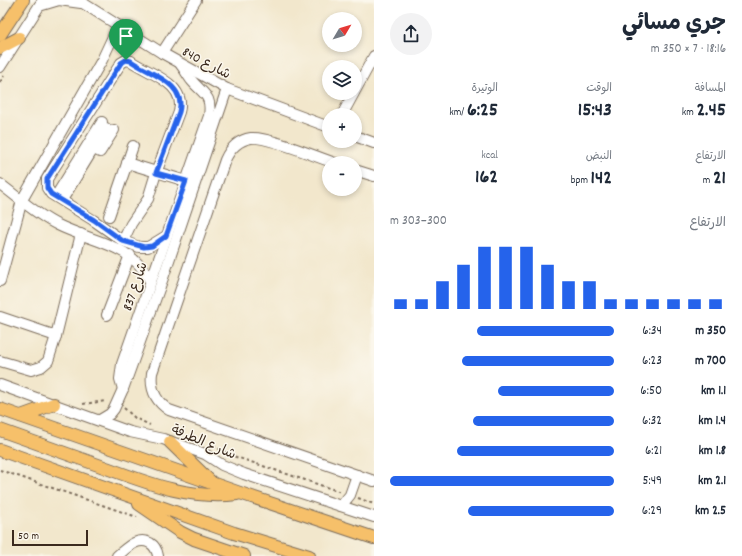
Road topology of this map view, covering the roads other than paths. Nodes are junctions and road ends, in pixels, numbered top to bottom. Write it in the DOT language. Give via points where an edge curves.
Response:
graph roads {
  1 [pos="23,0"];
  2 [pos="196,0"];
  3 [pos="80,2"];
  4 [pos="41,3"];
  5 [pos="118,26"];
  6 [pos="0,35"];
  7 [pos="19,38"];
  8 [pos="0,48"];
  9 [pos="162,54"];
  10 [pos="374,56"];
  11 [pos="181,65"];
  12 [pos="0,67"];
  13 [pos="362,78"];
  14 [pos="227,89"];
  15 [pos="322,124"];
  16 [pos="75,136"];
  17 [pos="362,139"];
  18 [pos="374,143"];
  19 [pos="133,146"];
  20 [pos="90,147"];
  21 [pos="322,159"];
  22 [pos="127,163"];
  23 [pos="362,172"];
  24 [pos="156,173"];
  25 [pos="374,176"];
  26 [pos="186,181"];
  27 [pos="0,184"];
  28 [pos="59,198"];
  29 [pos="22,200"];
  30 [pos="109,216"];
  31 [pos="81,234"];
  32 [pos="166,236"];
  33 [pos="123,241"];
  34 [pos="130,255"];
  35 [pos="0,281"];
  36 [pos="150,281"];
  37 [pos="107,315"];
  38 [pos="0,316"];
  39 [pos="56,336"];
  40 [pos="0,361"];
  41 [pos="0,385"];
  42 [pos="123,388"];
  43 [pos="54,404"];
  44 [pos="0,409"];
  45 [pos="20,416"];
  46 [pos="100,420"];
  47 [pos="0,430"];
  48 [pos="170,442"];
  49 [pos="0,450"];
  50 [pos="357,475"];
  51 [pos="374,481"];
  52 [pos="212,484"];
  53 [pos="240,493"];
  54 [pos="124,494"];
  55 [pos="341,506"];
  56 [pos="374,517"];
  57 [pos="374,538"];
  58 [pos="117,556"];
  59 [pos="158,556"];
  60 [pos="244,556"];
  61 [pos="309,556"];
  1 -- 6 [label="main road"];
  2 -- 9 [label="street"];
  3 -- 4 [label="street, شارع 840" via="59,0"];
  3 -- 5 [label="street, شارع 840"];
  4 -- 7 [label="street"];
  5 -- 9 [label="street, شارع 840"];
  5 -- 29 [label="street" via="102,60"];
  7 -- 8 [label="main road"];
  7 -- 12 [label="street"];
  9 -- 11 [label="street, شارع 840"];
  10 -- 13 [label="street"];
  11 -- 14 [label="street, شارع 840"];
  11 -- 26 [label="street, شارع 837" via="192,81 207,95 210,108"];
  14 -- 15 [label="street, شارع 840"];
  14 -- 42 [label="street, شارع 837"];
  16 -- 20 [label="street"];
  16 -- 24 [label="street" via="121,63 131,61 172,85 180,97 179,112"];
  16 -- 28 [label="street" via="46,182 48,191"];
  17 -- 18 [label="street"];
  19 -- 22 [label="street"];
  20 -- 20 [label="street" via="107,126 102,151 98,152"];
  20 -- 28 [label="street"];
  21 -- 50 [label="street" via="258,138 244,140 232,148 225,160 151,380 158,401 169,410"];
  22 -- 24 [label="street"];
  22 -- 30 [label="street"];
  23 -- 25 [label="street"];
  24 -- 26 [label="street"];
  24 -- 33 [label="street" via="148,199"];
  26 -- 32 [label="street, شارع 837"];
  27 -- 29 [label="street"];
  28 -- 33 [label="street"];
  29 -- 31 [label="street" via="51,221"];
  29 -- 35 [label="street"];
  31 -- 34 [label="street"];
  31 -- 39 [label="street"];
  32 -- 33 [label="street" via="148,247 139,247"];
  32 -- 36 [label="street, شارع 837"];
  34 -- 36 [label="street" via="146,271"];
  34 -- 37 [label="street"];
  36 -- 42 [label="street, شارع 837" via="121,369 120,379"];
  38 -- 39 [label="street"];
  39 -- 40 [label="street" via="48,360 41,367 26,369"];
  41 -- 43 [label="street, شارع الطرفة"];
  42 -- 46 [label="street, شارع 837" via="114,409 106,418"];
  43 -- 45 [label="main road"];
  43 -- 46 [label="street, شارع الطرفة"];
  44 -- 45 [label="main road"];
  45 -- 52 [label="main road"];
  46 -- 48 [label="street, شارع الطرفة" via="130,432"];
  47 -- 53 [label="main road" via="164,488 195,495 219,496"];
  48 -- 52 [label="main road"];
  48 -- 55 [label="street, شارع الطرفة" via="198,451 244,474"];
  49 -- 54 [label="main road"];
  50 -- 51 [label="street"];
  50 -- 55 [label="street" via="350,495"];
  52 -- 53 [label="main road"];
  53 -- 57 [label="main road"];
  54 -- 60 [label="main road" via="180,532 206,544"];
  54 -- 61 [label="main road" via="234,533"];
  55 -- 56 [label="street, شارع الطرفة"];
  58 -- 59 [label="street" via="135,542 145,541 153,545"];
}
